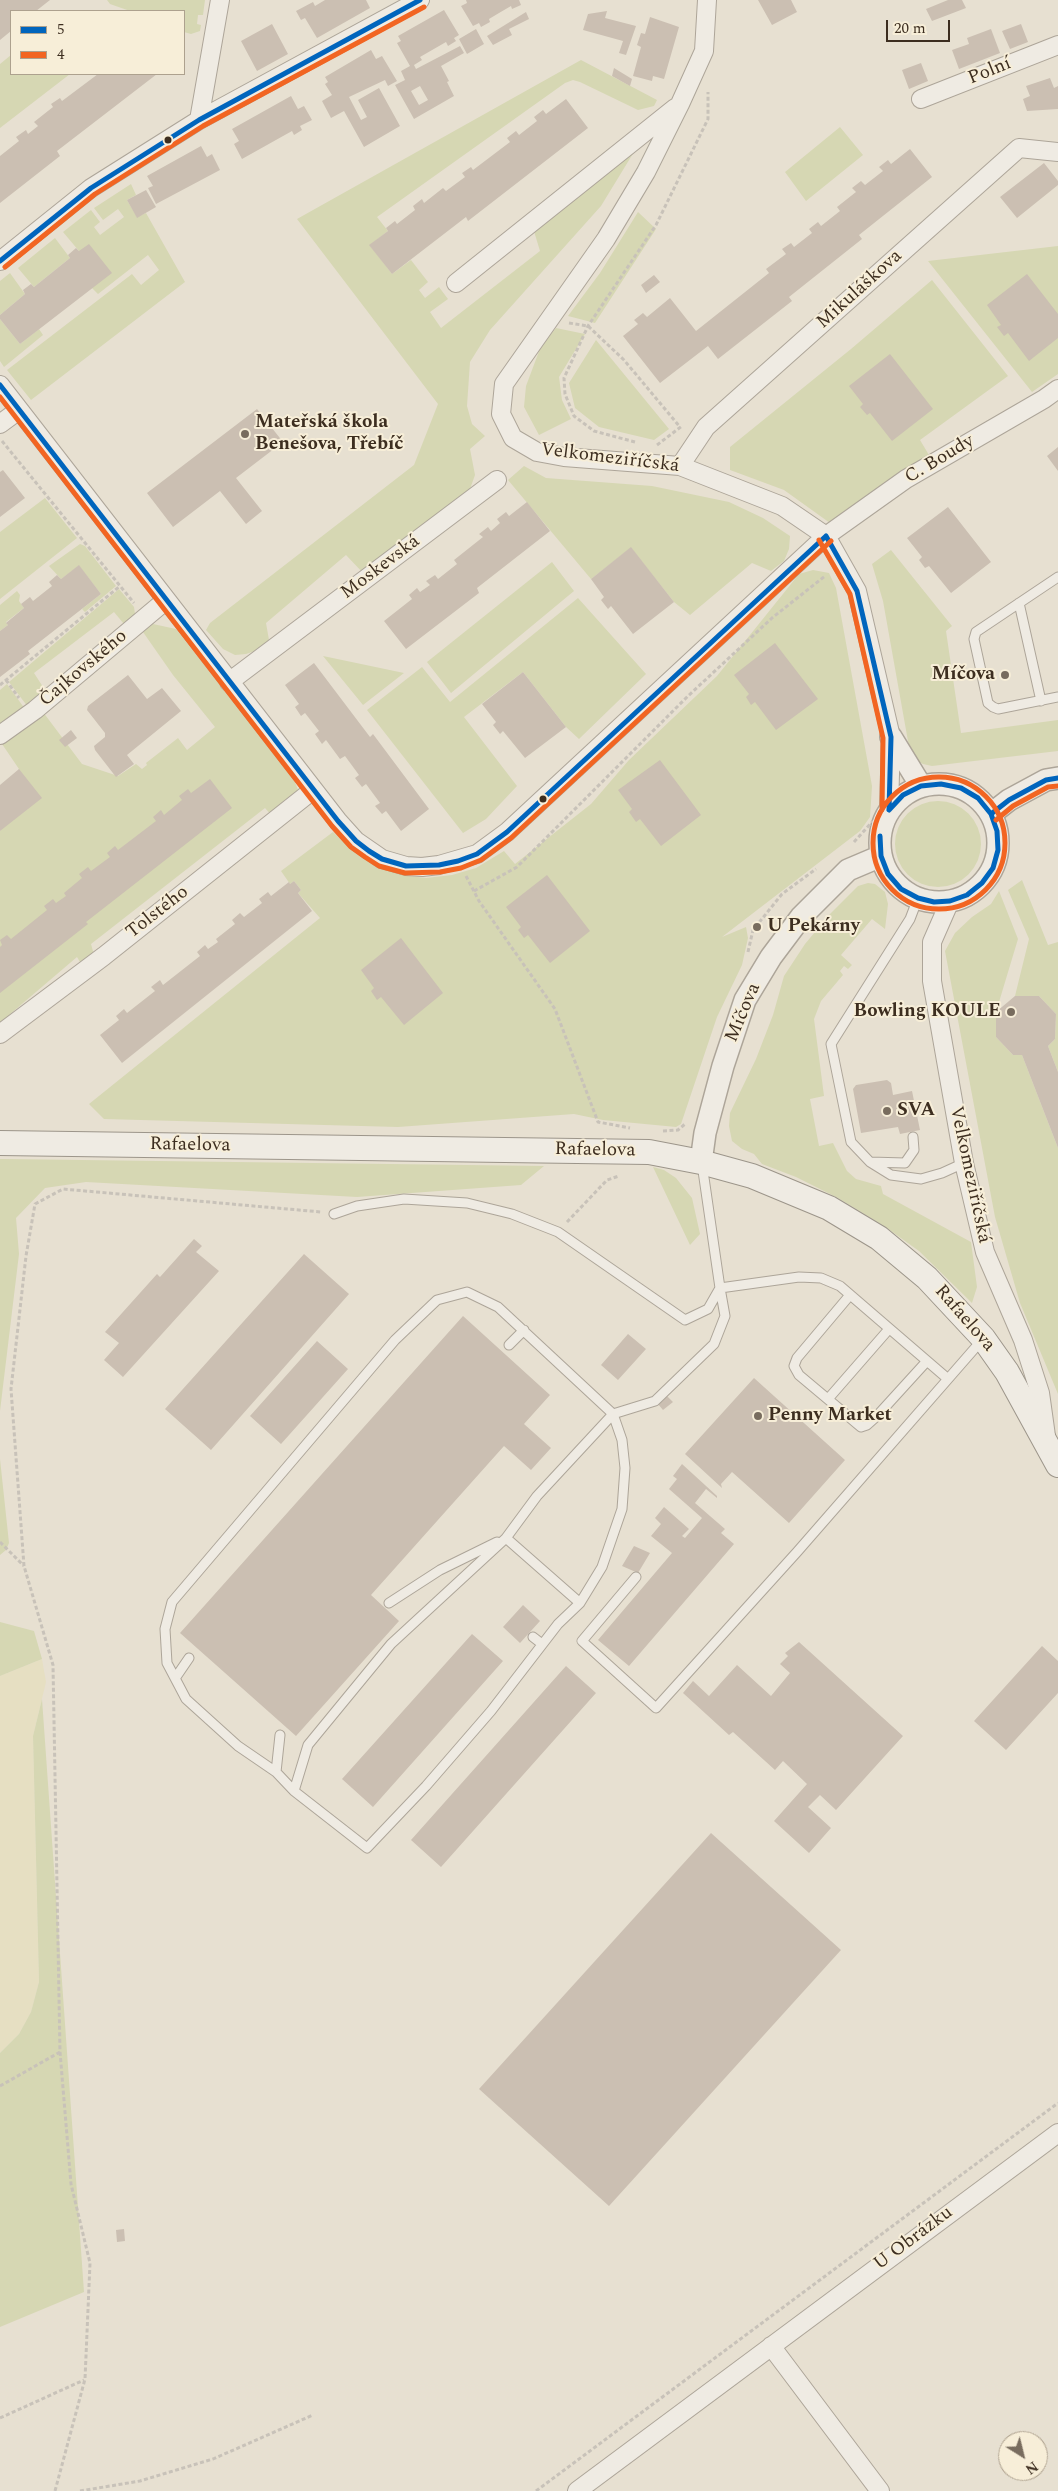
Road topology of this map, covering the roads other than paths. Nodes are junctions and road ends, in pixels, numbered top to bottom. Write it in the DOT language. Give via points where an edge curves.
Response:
graph roads {
  1 [pos="220,0"];
  2 [pos="420,0"];
  3 [pos="707,0"];
  4 [pos="1058,45"];
  5 [pos="921,100"];
  6 [pos="680,104"];
  7 [pos="199,120"];
  8 [pos="1058,152"];
  9 [pos="0,260"];
  10 [pos="456,283"];
  11 [pos="0,385"];
  12 [pos="1058,389"];
  13 [pos="19,410"];
  14 [pos="0,424"];
  15 [pos="680,466"];
  16 [pos="497,480"];
  17 [pos="826,536"];
  18 [pos="1058,577"];
  19 [pos="165,601"];
  20 [pos="1019,603"];
  21 [pos="229,682"];
  22 [pos="1058,697"];
  23 [pos="1041,701"];
  24 [pos="0,735"];
  25 [pos="890,736"];
  26 [pos="1058,778"];
  27 [pos="921,786"];
  28 [pos="314,790"];
  29 [pos="883,811"];
  30 [pos="991,814"];
  31 [pos="881,856"];
  32 [pos="918,898"];
  33 [pos="950,901"];
  34 [pos="0,1034"];
  35 [pos="913,1137"];
  36 [pos="0,1143"];
  37 [pos="701,1162"];
  38 [pos="870,1162"];
  39 [pos="964,1163"];
  40 [pos="334,1214"];
  41 [pos="720,1288"];
  42 [pos="850,1295"];
  43 [pos="889,1329"];
  44 [pos="524,1330"];
  45 [pos="983,1338"];
  46 [pos="509,1345"];
  47 [pos="927,1361"];
  48 [pos="948,1379"];
  49 [pos="828,1399"];
  50 [pos="613,1414"];
  51 [pos="1047,1444"];
  52 [pos="1058,1465"];
  53 [pos="506,1538"];
  54 [pos="636,1578"];
  55 [pos="389,1603"];
  56 [pos="580,1603"];
  57 [pos="533,1637"];
  58 [pos="542,1644"];
  59 [pos="190,1658"];
  60 [pos="176,1677"];
  61 [pos="280,1735"];
  62 [pos="276,1772"];
  63 [pos="294,1791"];
  64 [pos="1058,2133"];
  65 [pos="772,2346"];
  66 [pos="577,2491"];
  67 [pos="880,2491"];
  1 -- 7 [label="street"];
  2 -- 7 [label="street"];
  3 -- 6 [label="street, Velkomeziříčská" via="704,51"];
  4 -- 5 [label="street, Polní"];
  6 -- 10 [label="street, Velkomeziříčská"];
  6 -- 15 [label="street, Velkomeziříčská" via="646,172 606,240 504,384 501,414 513,438 537,452"];
  7 -- 9 [label="street" via="91,188"];
  8 -- 15 [label="street, Mikuláškova" via="1018,148 706,427"];
  11 -- 13 [label="street, C. Boudy"];
  12 -- 17 [label="street, C. Boudy" via="906,479"];
  13 -- 14 [label="street"];
  13 -- 19 [label="street, C. Boudy"];
  15 -- 17 [label="street, Velkomeziříčská" via="782,506"];
  16 -- 21 [label="street, Moskevská"];
  17 -- 25 [label="street, Velkomeziříčská" via="857,591"];
  17 -- 28 [label="street, C. Boudy" via="507,832 477,854 422,867 382,859 356,841"];
  18 -- 20 [label="lane"];
  19 -- 21 [label="street, C. Boudy"];
  19 -- 24 [label="street, Čajkovského" via="35,710"];
  20 -- 23 [label="lane"];
  20 -- 23 [label="lane" via="976,632 974,639 988,703 998,709"];
  21 -- 28 [label="street, C. Boudy"];
  22 -- 23 [label="lane"];
  25 -- 27 [label="street"];
  25 -- 29 [label="street, Velkomeziříčská"];
  26 -- 30 [label="street" via="1046,780"];
  27 -- 29 [label="street, Velkomeziříčská"];
  27 -- 30 [label="street, Velkomeziříčská" via="941,784 961,788 978,798"];
  28 -- 34 [label="street, Tolstého"];
  29 -- 31 [label="street, Velkomeziříčská"];
  30 -- 33 [label="street, Velkomeziříčská" via="997,831 998,850 993,868 967,895"];
  31 -- 32 [label="street, Velkomeziříčská" via="888,874 901,889"];
  31 -- 37 [label="street, Míčova" via="848,870 801,917 745,1000 723,1066 705,1133"];
  32 -- 33 [label="street, Velkomeziříčská"];
  32 -- 38 [label="lane" via="910,918 831,1044 851,1142"];
  33 -- 39 [label="street, Velkomeziříčská" via="932,942 932,982"];
  35 -- 38 [label="lane" via="914,1150 905,1163"];
  36 -- 37 [label="main road, Rafaelova" via="649,1152"];
  37 -- 41 [label="lane"];
  37 -- 45 [label="main road, Rafaelova" via="752,1176 808,1197 871,1233 927,1278"];
  38 -- 39 [label="lane" via="891,1175 920,1179"];
  39 -- 51 [label="street, Velkomeziříčská" via="985,1252 1023,1340 1040,1393"];
  40 -- 41 [label="lane" via="357,1206 404,1199 467,1202 512,1214 558,1232 685,1320 708,1309"];
  41 -- 42 [label="lane" via="799,1277 821,1278 840,1286"];
  41 -- 50 [label="lane" via="725,1316 714,1344 655,1400"];
  42 -- 43 [label="lane"];
  42 -- 49 [label="lane" via="797,1358 794,1366"];
  43 -- 47 [label="lane"];
  43 -- 49 [label="lane"];
  44 -- 46 [label="lane"];
  44 -- 50 [label="lane"];
  44 -- 60 [label="lane" via="498,1307 467,1292 437,1300 395,1340 172,1602 165,1629 168,1663"];
  45 -- 48 [label="lane"];
  45 -- 51 [label="main road, Rafaelova" via="1007,1372"];
  47 -- 48 [label="lane"];
  47 -- 49 [label="lane" via="867,1425 861,1427"];
  48 -- 54 [label="lane" via="656,1708 582,1641"];
  50 -- 53 [label="lane" via="537,1496"];
  50 -- 56 [label="lane" via="622,1440 625,1468 622,1509 602,1566"];
  51 -- 52 [label="main road, Rafaelova"];
  53 -- 55 [label="lane" via="440,1570"];
  53 -- 56 [label="lane"];
  53 -- 63 [label="lane" via="391,1644 308,1745"];
  56 -- 58 [label="lane"];
  57 -- 58 [label="lane"];
  58 -- 63 [label="lane" via="439,1771 367,1848"];
  59 -- 60 [label="lane"];
  60 -- 62 [label="lane" via="186,1699 238,1746"];
  61 -- 62 [label="lane"];
  62 -- 63 [label="lane"];
  64 -- 65 [label="street, U Obrázku"];
  65 -- 66 [label="street, U Obrázku"];
  65 -- 67 [label="street"];
}
